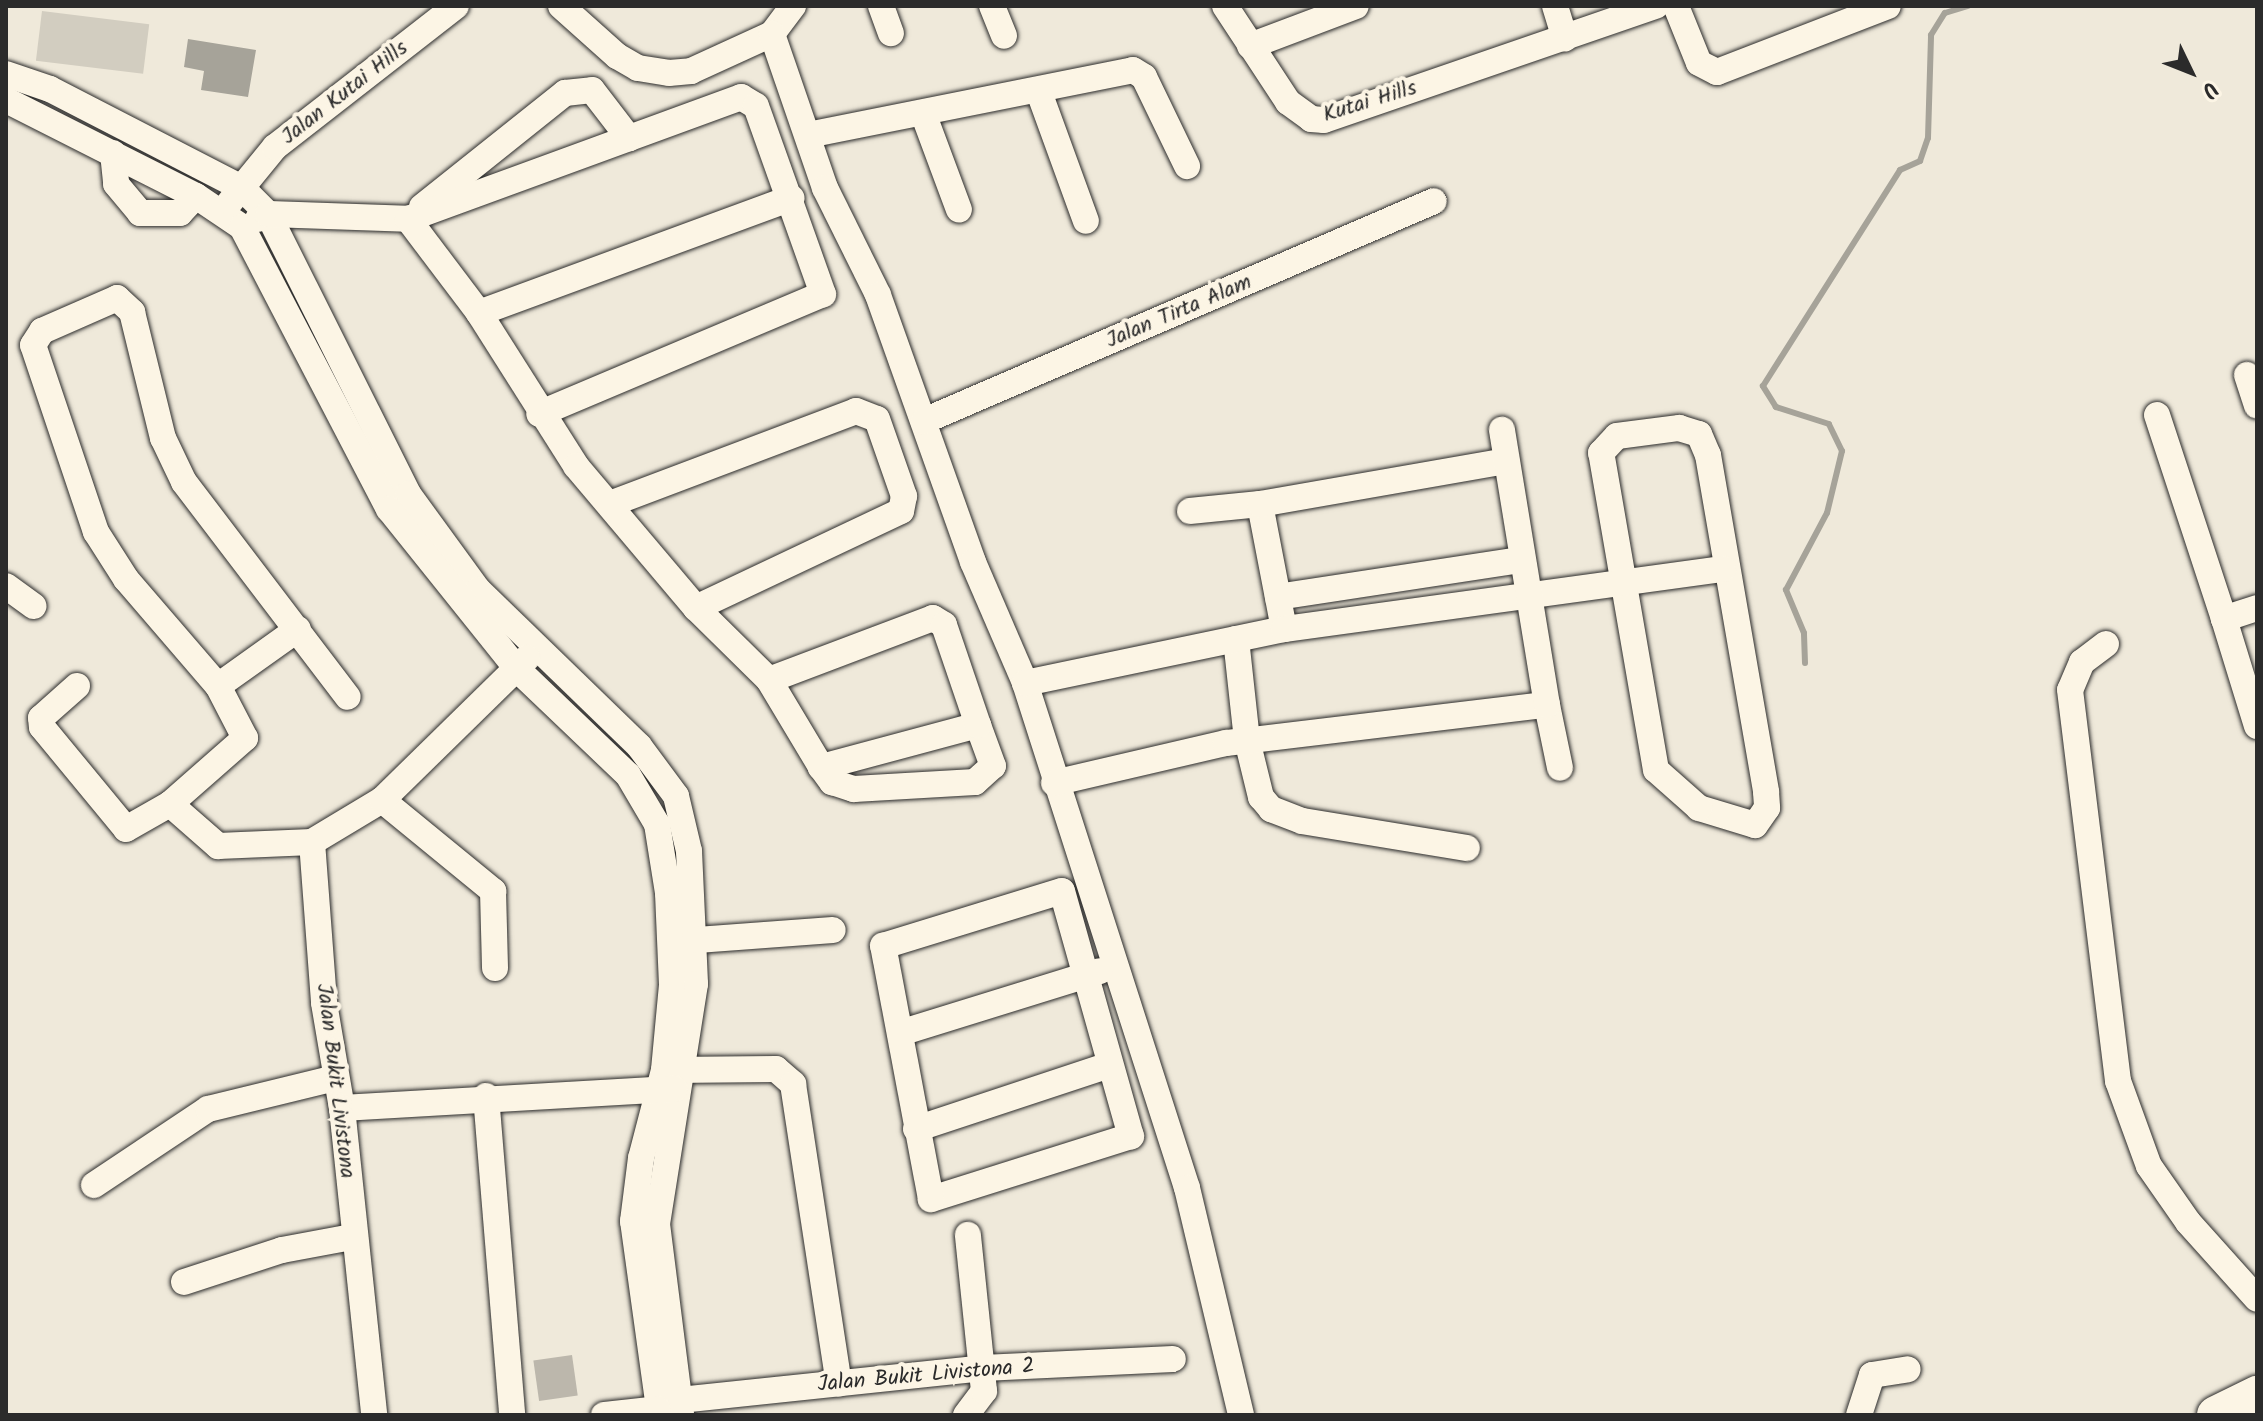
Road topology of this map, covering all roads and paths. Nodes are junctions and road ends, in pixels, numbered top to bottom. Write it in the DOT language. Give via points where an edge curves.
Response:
graph roads {
  1 [pos="456,6"];
  2 [pos="561,6"];
  3 [pos="793,6"];
  4 [pos="881,6"];
  5 [pos="992,6"];
  6 [pos="1356,6"];
  7 [pos="1555,6"];
  8 [pos="1656,6"];
  9 [pos="1676,6"];
  10 [pos="1888,6"];
  11 [pos="1235,8"];
  12 [pos="891,33"];
  13 [pos="772,34"];
  14 [pos="1004,36"];
  15 [pos="1565,39"];
  16 [pos="1250,46"];
  17 [pos="6,74"];
  18 [pos="1039,92"];
  19 [pos="6,100"];
  20 [pos="923,113"];
  21 [pos="808,135"];
  22 [pos="629,138"];
  23 [pos="113,153"];
  24 [pos="1187,166"];
  25 [pos="242,188"];
  26 [pos="196,196"];
  27 [pos="791,198"];
  28 [pos="1434,201"];
  29 [pos="959,210"];
  30 [pos="268,214"];
  31 [pos="232,219"];
  32 [pos="408,219"];
  33 [pos="1086,221"];
  34 [pos="479,313"];
  35 [pos="2247,375"];
  36 [pos="2257,405"];
  37 [pos="539,414"];
  38 [pos="2157,415"];
  39 [pos="924,421"];
  40 [pos="1502,430"];
  41 [pos="1506,461"];
  42 [pos="610,504"];
  43 [pos="1260,504"];
  44 [pos="1190,511"];
  45 [pos="1521,560"];
  46 [pos="1723,569"];
  47 [pos="1627,585"];
  48 [pos="6,586"];
  49 [pos="1528,592"];
  50 [pos="1278,597"];
  51 [pos="34,606"];
  52 [pos="696,608"];
  53 [pos="2257,608"];
  54 [pos="2224,619"];
  55 [pos="298,629"];
  56 [pos="1284,629"];
  57 [pos="1236,639"];
  58 [pos="2106,644"];
  59 [pos="536,648"];
  60 [pos="517,669"];
  61 [pos="769,680"];
  62 [pos="1025,683"];
  63 [pos="77,686"];
  64 [pos="218,686"];
  65 [pos="348,697"];
  66 [pos="1547,705"];
  67 [pos="978,725"];
  68 [pos="2257,726"];
  69 [pos="1247,740"];
  70 [pos="821,767"];
  71 [pos="1560,768"];
  72 [pos="1054,783"];
  73 [pos="382,800"];
  74 [pos="170,804"];
  75 [pos="684,820"];
  76 [pos="657,824"];
  77 [pos="312,842"];
  78 [pos="1467,848"];
  79 [pos="833,930"];
  80 [pos="697,940"];
  81 [pos="1115,966"];
  82 [pos="495,968"];
  83 [pos="1084,976"];
  84 [pos="900,1033"];
  85 [pos="1110,1065"];
  86 [pos="335,1078"];
  87 [pos="673,1079"];
  88 [pos="486,1096"];
  89 [pos="342,1108"];
  90 [pos="916,1129"];
  91 [pos="94,1185"];
  92 [pos="968,1235"];
  93 [pos="352,1237"];
  94 [pos="184,1282"];
  95 [pos="2257,1299"];
  96 [pos="1173,1359"];
  97 [pos="983,1368"];
  98 [pos="1908,1369"];
  99 [pos="839,1383"];
  100 [pos="2257,1395"];
  101 [pos="668,1398"];
  102 [pos="374,1415"];
  103 [pos="512,1415"];
  104 [pos="604,1415"];
  105 [pos="966,1415"];
  106 [pos="1241,1415"];
  107 [pos="1859,1415"];
  108 [pos="2216,1415"];
  1 -- 25 [label="street, Jalan Kutai Hills" via="275,147"];
  2 -- 13 [label="street" via="617,56 638,68 669,73 691,71"];
  3 -- 13 [label="street"];
  4 -- 12 [label="street"];
  5 -- 14 [label="street"];
  6 -- 16 [label="street"];
  7 -- 15 [label="street"];
  8 -- 15 [label="street, Kutai Hills"];
  9 -- 10 [label="street" via="1699,63 1717,72"];
  11 -- 16 [label="street, Kutai Hills"];
  13 -- 21 [label="street"];
  15 -- 16 [label="street, Kutai Hills" via="1324,120 1311,119 1288,102"];
  17 -- 25 [label="street" via="50,89"];
  18 -- 20 [label="street"];
  18 -- 24 [label="street" via="1139,73"];
  18 -- 33 [label="street"];
  19 -- 23 [label="street"];
  20 -- 21 [label="street"];
  20 -- 29 [label="street"];
  21 -- 39 [label="street" via="825,188 878,295"];
  22 -- 27 [label="street" via="748,98 756,106"];
  22 -- 32 [label="street"];
  22 -- 32 [label="street" via="592,90 565,93 498,141"];
  23 -- 26 [label="street"];
  23 -- 26 [label="street" via="116,184 140,213 180,213"];
  25 -- 30 [label="street"];
  25 -- 31 [label="street, Jalan Kutai Hills"];
  26 -- 31 [label="street"];
  27 -- 34 [label="street"];
  27 -- 37 [label="street" via="823,294"];
  28 -- 39 [label="street, Jalan Tirta Alam"];
  30 -- 31 [label="street"];
  30 -- 32 [label="street"];
  30 -- 59 [label="street" via="408,494 478,590"];
  31 -- 60 [label="street" via="389,509"];
  32 -- 34 [label="street"];
  34 -- 37 [label="street"];
  35 -- 36 [label="street"];
  37 -- 42 [label="street"];
  38 -- 54 [label="street"];
  39 -- 62 [label="street" via="973,562"];
  40 -- 41 [label="street"];
  41 -- 43 [label="street"];
  41 -- 45 [label="street"];
  42 -- 52 [label="street"];
  42 -- 52 [label="street" via="856,411 877,419 904,496 901,511"];
  43 -- 44 [label="street"];
  43 -- 50 [label="street"];
  45 -- 49 [label="street"];
  45 -- 50 [label="street"];
  46 -- 47 [label="street"];
  46 -- 47 [label="street" via="1703,439 1679,428 1617,436 1601,453"];
  46 -- 47 [label="street" via="1766,792 1762,818 1746,826 1685,800 1656,770"];
  47 -- 49 [label="street"];
  48 -- 51 [label="street"];
  49 -- 56 [label="street"];
  49 -- 66 [label="street"];
  50 -- 56 [label="street"];
  52 -- 61 [label="street"];
  53 -- 54 [label="street"];
  54 -- 68 [label="street"];
  55 -- 64 [label="street"];
  55 -- 64 [label="street" via="184,482 163,438 146,351 128,304 117,298 37,334 33,345 96,532 126,579"];
  55 -- 65 [label="street"];
  56 -- 57 [label="street"];
  57 -- 62 [label="street"];
  57 -- 69 [label="street"];
  58 -- 95 [label="street" via="2082,662 2070,690 2118,1081 2149,1166 2188,1222"];
  59 -- 60 [label="street"];
  59 -- 75 [label="street" via="639,746 665,777"];
  60 -- 73 [label="street"];
  60 -- 76 [label="street" via="609,754"];
  61 -- 67 [label="street" via="933,618 944,625"];
  61 -- 70 [label="street"];
  62 -- 72 [label="street"];
  63 -- 74 [label="street" via="41,718 55,744 126,829"];
  64 -- 74 [label="street" via="245,738"];
  66 -- 69 [label="street"];
  66 -- 71 [label="street"];
  67 -- 70 [label="street"];
  67 -- 70 [label="street" via="993,766 975,782 854,789 838,786"];
  69 -- 72 [label="street"];
  69 -- 78 [label="street" via="1261,797 1283,817"];
  72 -- 81 [label="street"];
  73 -- 77 [label="street"];
  73 -- 82 [label="street" via="493,891"];
  74 -- 77 [label="street" via="218,846"];
  75 -- 76 [label="street"];
  75 -- 80 [label="street"];
  76 -- 87 [label="street" via="672,948"];
  77 -- 86 [label="street, Jalan Bukit Livistona"];
  79 -- 80 [label="street"];
  80 -- 87 [label="street"];
  81 -- 83 [label="street"];
  81 -- 106 [label="street" via="1187,1188"];
  83 -- 84 [label="street"];
  83 -- 84 [label="street" via="1062,891 883,946"];
  83 -- 85 [label="street"];
  84 -- 90 [label="street"];
  85 -- 90 [label="street"];
  85 -- 90 [label="street" via="1131,1136 931,1199"];
  86 -- 89 [label="street, Jalan Bukit Livistona"];
  86 -- 91 [label="street" via="208,1109"];
  87 -- 88 [label="street"];
  87 -- 99 [label="street" via="776,1069 793,1084"];
  87 -- 101 [label="street" via="657,1224"];
  88 -- 89 [label="street"];
  88 -- 103 [label="street"];
  89 -- 93 [label="street, Jalan Bukit Livistona"];
  92 -- 97 [label="street"];
  93 -- 94 [label="street" via="282,1250"];
  93 -- 102 [label="street, Jalan Bukit Livistona"];
  96 -- 97 [label="street, Jalan Bukit Livistona 2"];
  97 -- 99 [label="street, Jalan Bukit Livistona 2"];
  97 -- 105 [label="street" via="982,1401"];
  98 -- 107 [label="street" via="1872,1375"];
  99 -- 101 [label="street, Jalan Bukit Livistona 2"];
  100 -- 108 [label="highway"];
  101 -- 104 [label="street, Jalan Bukit Livistona 2"];
}
